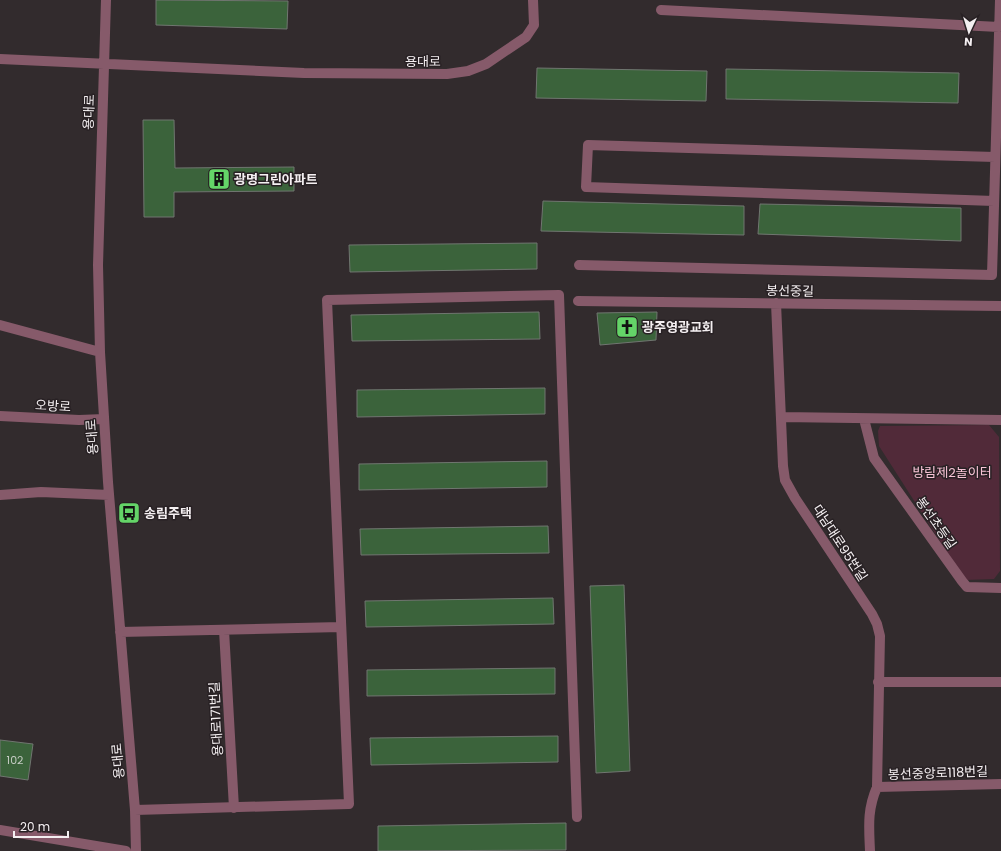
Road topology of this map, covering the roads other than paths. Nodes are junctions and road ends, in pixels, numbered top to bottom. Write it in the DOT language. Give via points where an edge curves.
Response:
graph roads {
  1 [pos="106,0"];
  2 [pos="533,0"];
  3 [pos="1000,0"];
  4 [pos="661,10"];
  5 [pos="999,27"];
  6 [pos="0,59"];
  7 [pos="104,62"];
  8 [pos="995,157"];
  9 [pos="994,201"];
  10 [pos="579,265"];
  11 [pos="578,301"];
  12 [pos="776,303"];
  13 [pos="1001,306"];
  14 [pos="0,325"];
  15 [pos="100,352"];
  16 [pos="0,416"];
  17 [pos="780,417"];
  18 [pos="104,419"];
  19 [pos="864,419"];
  20 [pos="1001,420"];
  21 [pos="0,495"];
  22 [pos="109,495"];
  23 [pos="1001,588"];
  24 [pos="341,627"];
  25 [pos="224,630"];
  26 [pos="120,632"];
  27 [pos="878,682"];
  28 [pos="1001,682"];
  29 [pos="1001,784"];
  30 [pos="877,788"];
  31 [pos="234,808"];
  32 [pos="135,810"];
  33 [pos="577,817"];
  34 [pos="0,830"];
  35 [pos="126,851"];
  36 [pos="136,851"];
  37 [pos="870,851"];
  1 -- 7 [label="street, 용대로"];
  2 -- 7 [label="street, 용대로" via="534,25 526,37 486,64 461,72 304,73"];
  3 -- 5 [label="street"];
  4 -- 5 [label="street"];
  5 -- 8 [label="street"];
  6 -- 7 [label="street"];
  7 -- 15 [label="street, 용대로" via="98,265"];
  8 -- 9 [label="street"];
  8 -- 9 [label="street" via="588,145 586,187"];
  9 -- 10 [label="street" via="992,275"];
  11 -- 12 [label="street, 봉선중길"];
  12 -- 13 [label="street, 봉선중길"];
  12 -- 17 [label="street, 대남대로95번길"];
  14 -- 15 [label="street"];
  15 -- 18 [label="street, 용대로"];
  16 -- 18 [label="street, 오방로"];
  17 -- 19 [label="street"];
  17 -- 27 [label="street, 대남대로95번길" via="783,466 788,486 877,624 880,636"];
  18 -- 22 [label="street, 용대로"];
  19 -- 20 [label="street"];
  19 -- 23 [label="street, 봉선초등길" via="874,458 967,588"];
  21 -- 22 [label="street" via="41,492"];
  22 -- 26 [label="street, 용대로"];
  24 -- 25 [label="street"];
  24 -- 31 [label="street" via="349,804"];
  24 -- 33 [label="street" via="327,300 560,295"];
  25 -- 26 [label="street"];
  25 -- 31 [label="street, 용대로171번길"];
  26 -- 32 [label="street, 용대로"];
  27 -- 28 [label="street"];
  27 -- 30 [label="street, 대남대로95번길"];
  29 -- 30 [label="street, 봉선중앙로118번길"];
  30 -- 37 [label="street, 대남대로95번길" via="870,803"];
  31 -- 32 [label="street"];
  32 -- 36 [label="street, 용대로"];
  34 -- 35 [label="street"];
}
